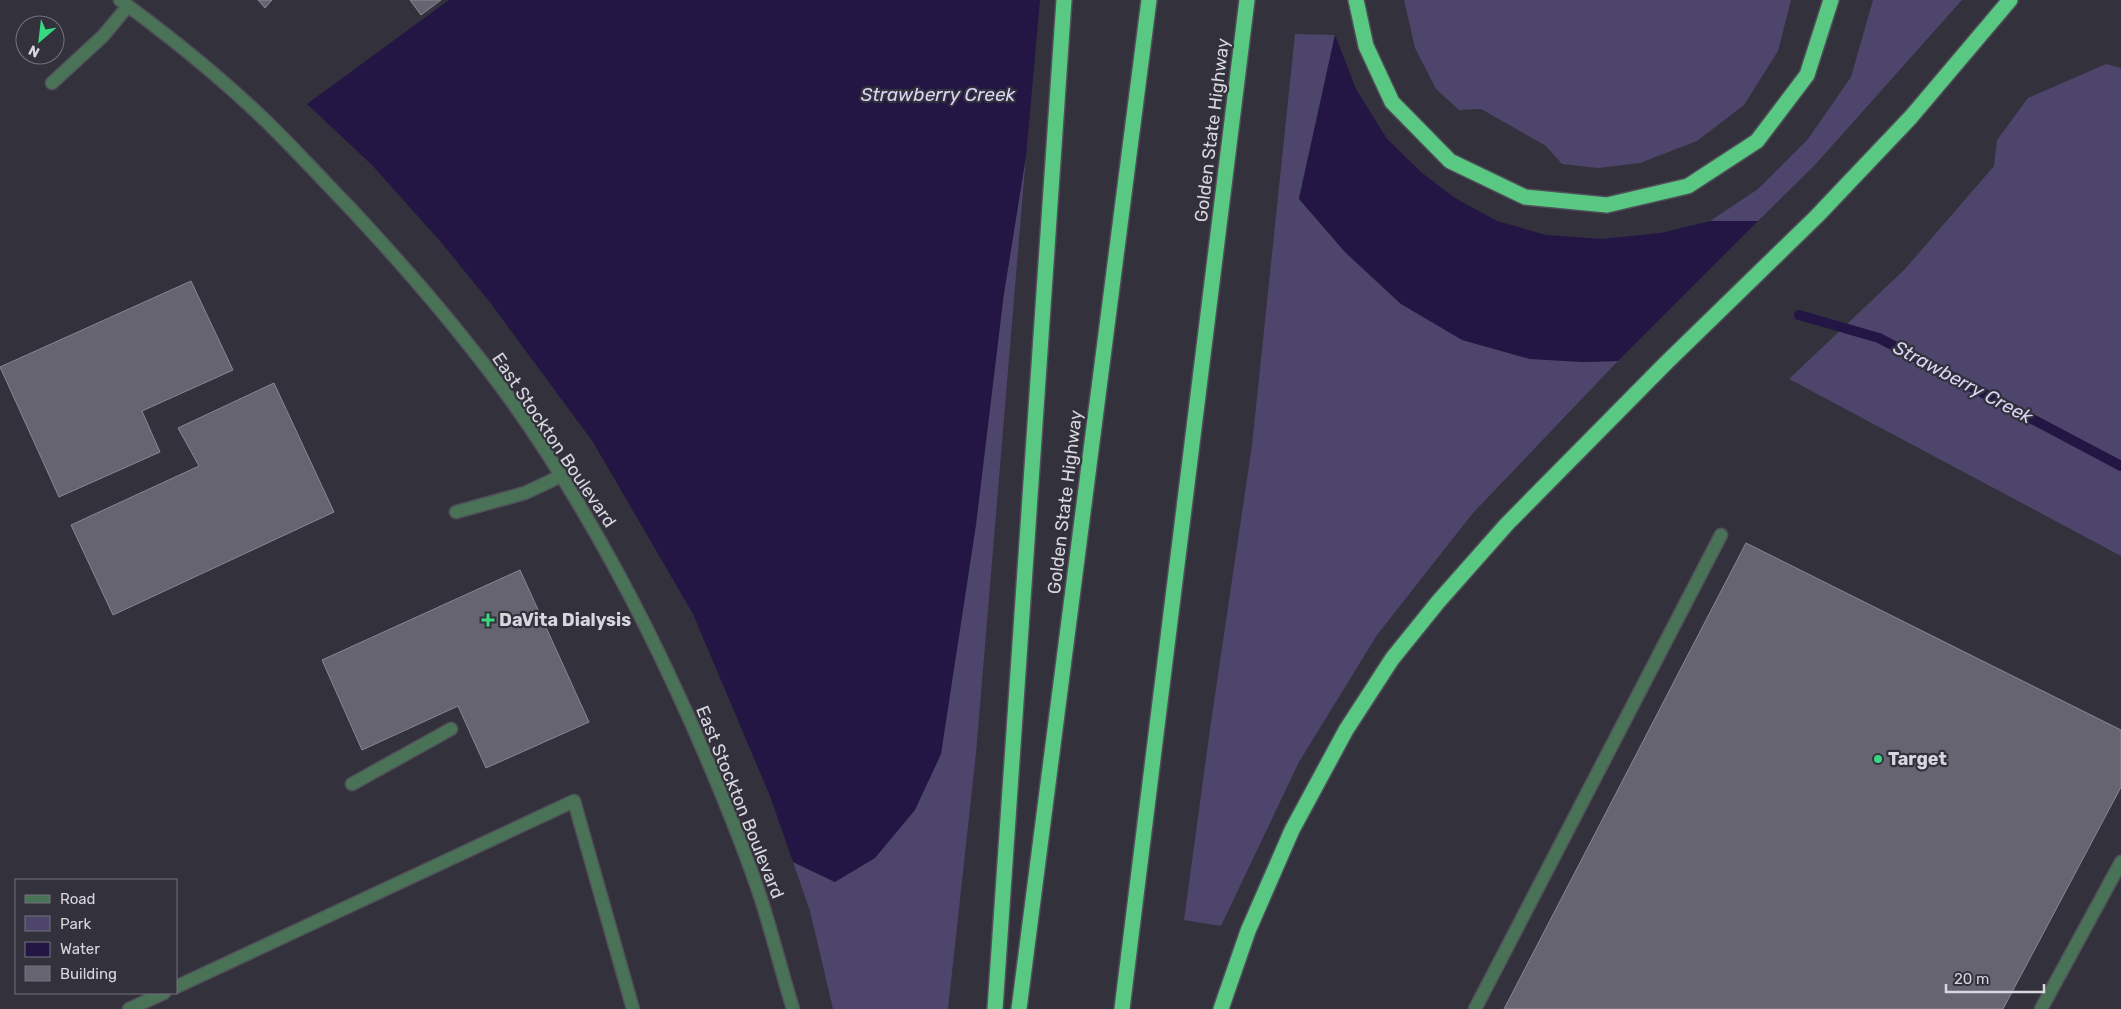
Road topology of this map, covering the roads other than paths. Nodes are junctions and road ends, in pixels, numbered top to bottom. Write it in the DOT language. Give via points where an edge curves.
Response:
graph roads {
  1 [pos="1064,0"];
  2 [pos="1149,0"];
  3 [pos="1247,0"];
  4 [pos="1356,0"];
  5 [pos="1831,0"];
  6 [pos="2010,0"];
  7 [pos="124,3"];
  8 [pos="52,83"];
  9 [pos="561,476"];
  10 [pos="456,512"];
  11 [pos="1721,535"];
  12 [pos="451,729"];
  13 [pos="352,784"];
  14 [pos="2121,862"];
  15 [pos="178,986"];
  16 [pos="162,994"];
  17 [pos="129,1009"];
  18 [pos="633,1009"];
  19 [pos="793,1009"];
  20 [pos="995,1009"];
  21 [pos="1019,1009"];
  22 [pos="1122,1009"];
  23 [pos="1221,1009"];
  24 [pos="1475,1009"];
  25 [pos="2041,1009"];
  1 -- 20 [label="highway"];
  2 -- 21 [label="highway, Golden State Highway"];
  3 -- 22 [label="highway, Golden State Highway"];
  4 -- 5 [label="highway" via="1366,46 1392,102 1450,161 1525,196 1607,205 1688,186 1757,141 1807,75"];
  6 -- 23 [label="highway" via="1911,117 1817,216 1507,524 1392,659 1346,730 1292,830 1248,931"];
  7 -- 8 [label="street" via="102,36"];
  7 -- 9 [label="street, East Stockton Boulevard" via="250,106 400,262 507,396"];
  9 -- 10 [label="street" via="525,493"];
  9 -- 19 [label="street, East Stockton Boulevard" via="640,615 688,715 762,901"];
  11 -- 24 [label="street"];
  12 -- 13 [label="street"];
  14 -- 25 [label="street"];
  15 -- 18 [label="street" via="574,801"];
  16 -- 17 [label="street"];
}
